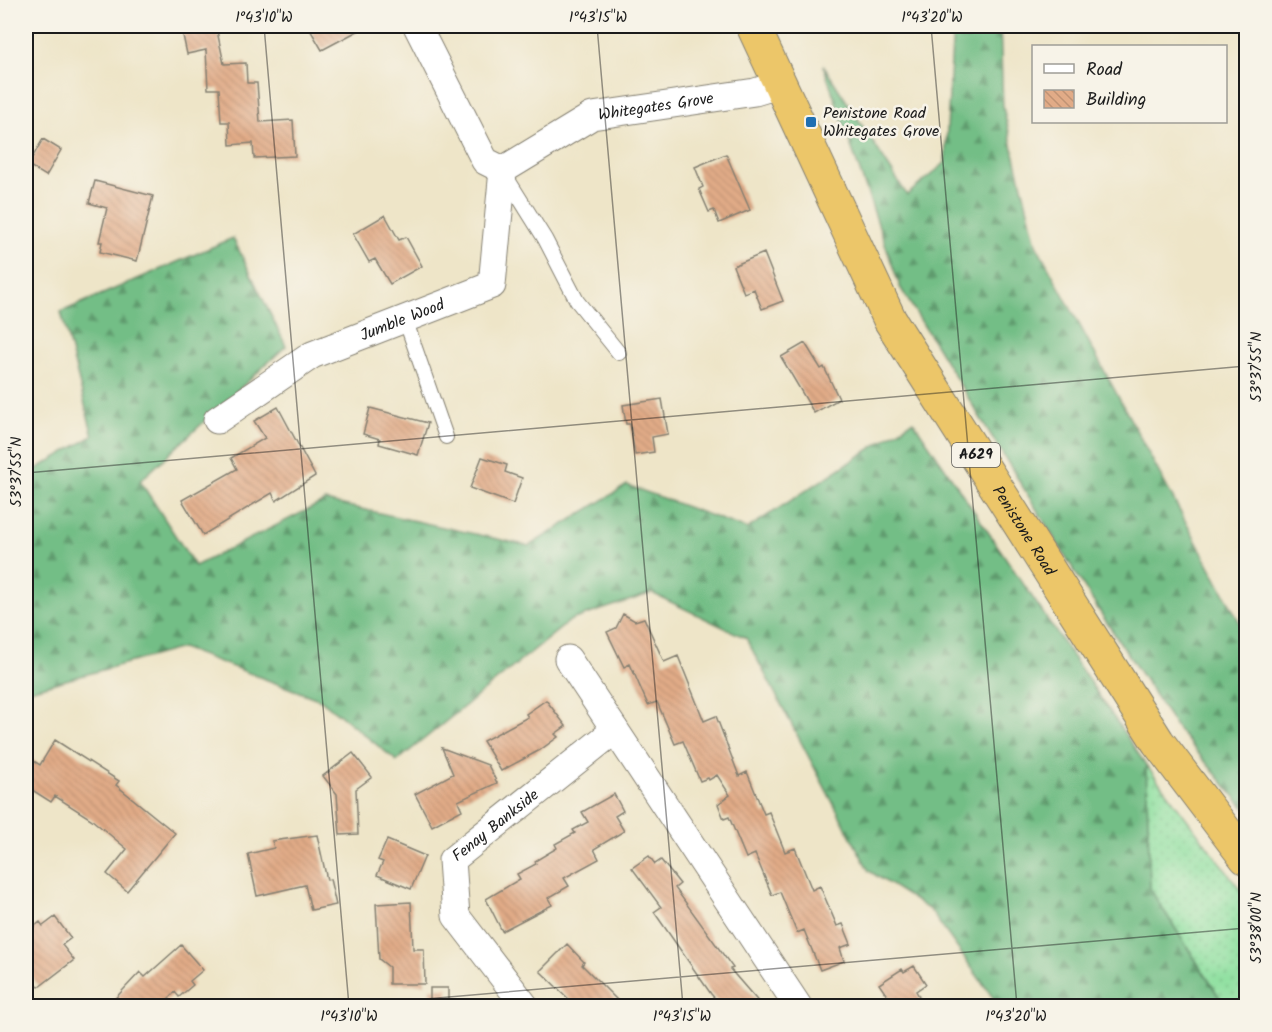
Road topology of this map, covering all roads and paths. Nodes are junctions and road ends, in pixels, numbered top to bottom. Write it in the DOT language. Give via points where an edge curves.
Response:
graph roads {
  1 [pos="417,26"];
  2 [pos="753,26"];
  3 [pos="778,85"];
  4 [pos="503,170"];
  5 [pos="405,319"];
  6 [pos="619,353"];
  7 [pos="217,420"];
  8 [pos="446,437"];
  9 [pos="568,659"];
  10 [pos="615,730"];
  11 [pos="1246,858"];
  12 [pos="525,1006"];
  13 [pos="798,1006"];
  1 -- 4 [label="street" via="485,161"];
  2 -- 3 [label="highway, Penistone Road / A629"];
  3 -- 4 [label="street, Whitegates Grove" via="755,92 592,116"];
  3 -- 11 [label="highway, Penistone Road / A629" via="890,320 1158,742"];
  4 -- 5 [label="street, Jumble Wood" via="492,285"];
  4 -- 6 [label="lane" via="545,238 577,301"];
  5 -- 7 [label="street, Jumble Wood" via="312,355"];
  5 -- 8 [label="lane"];
  9 -- 10 [label="street"];
  10 -- 12 [label="street, Fenay Bankside" via="452,860 456,916"];
  10 -- 13 [label="street"];
}
